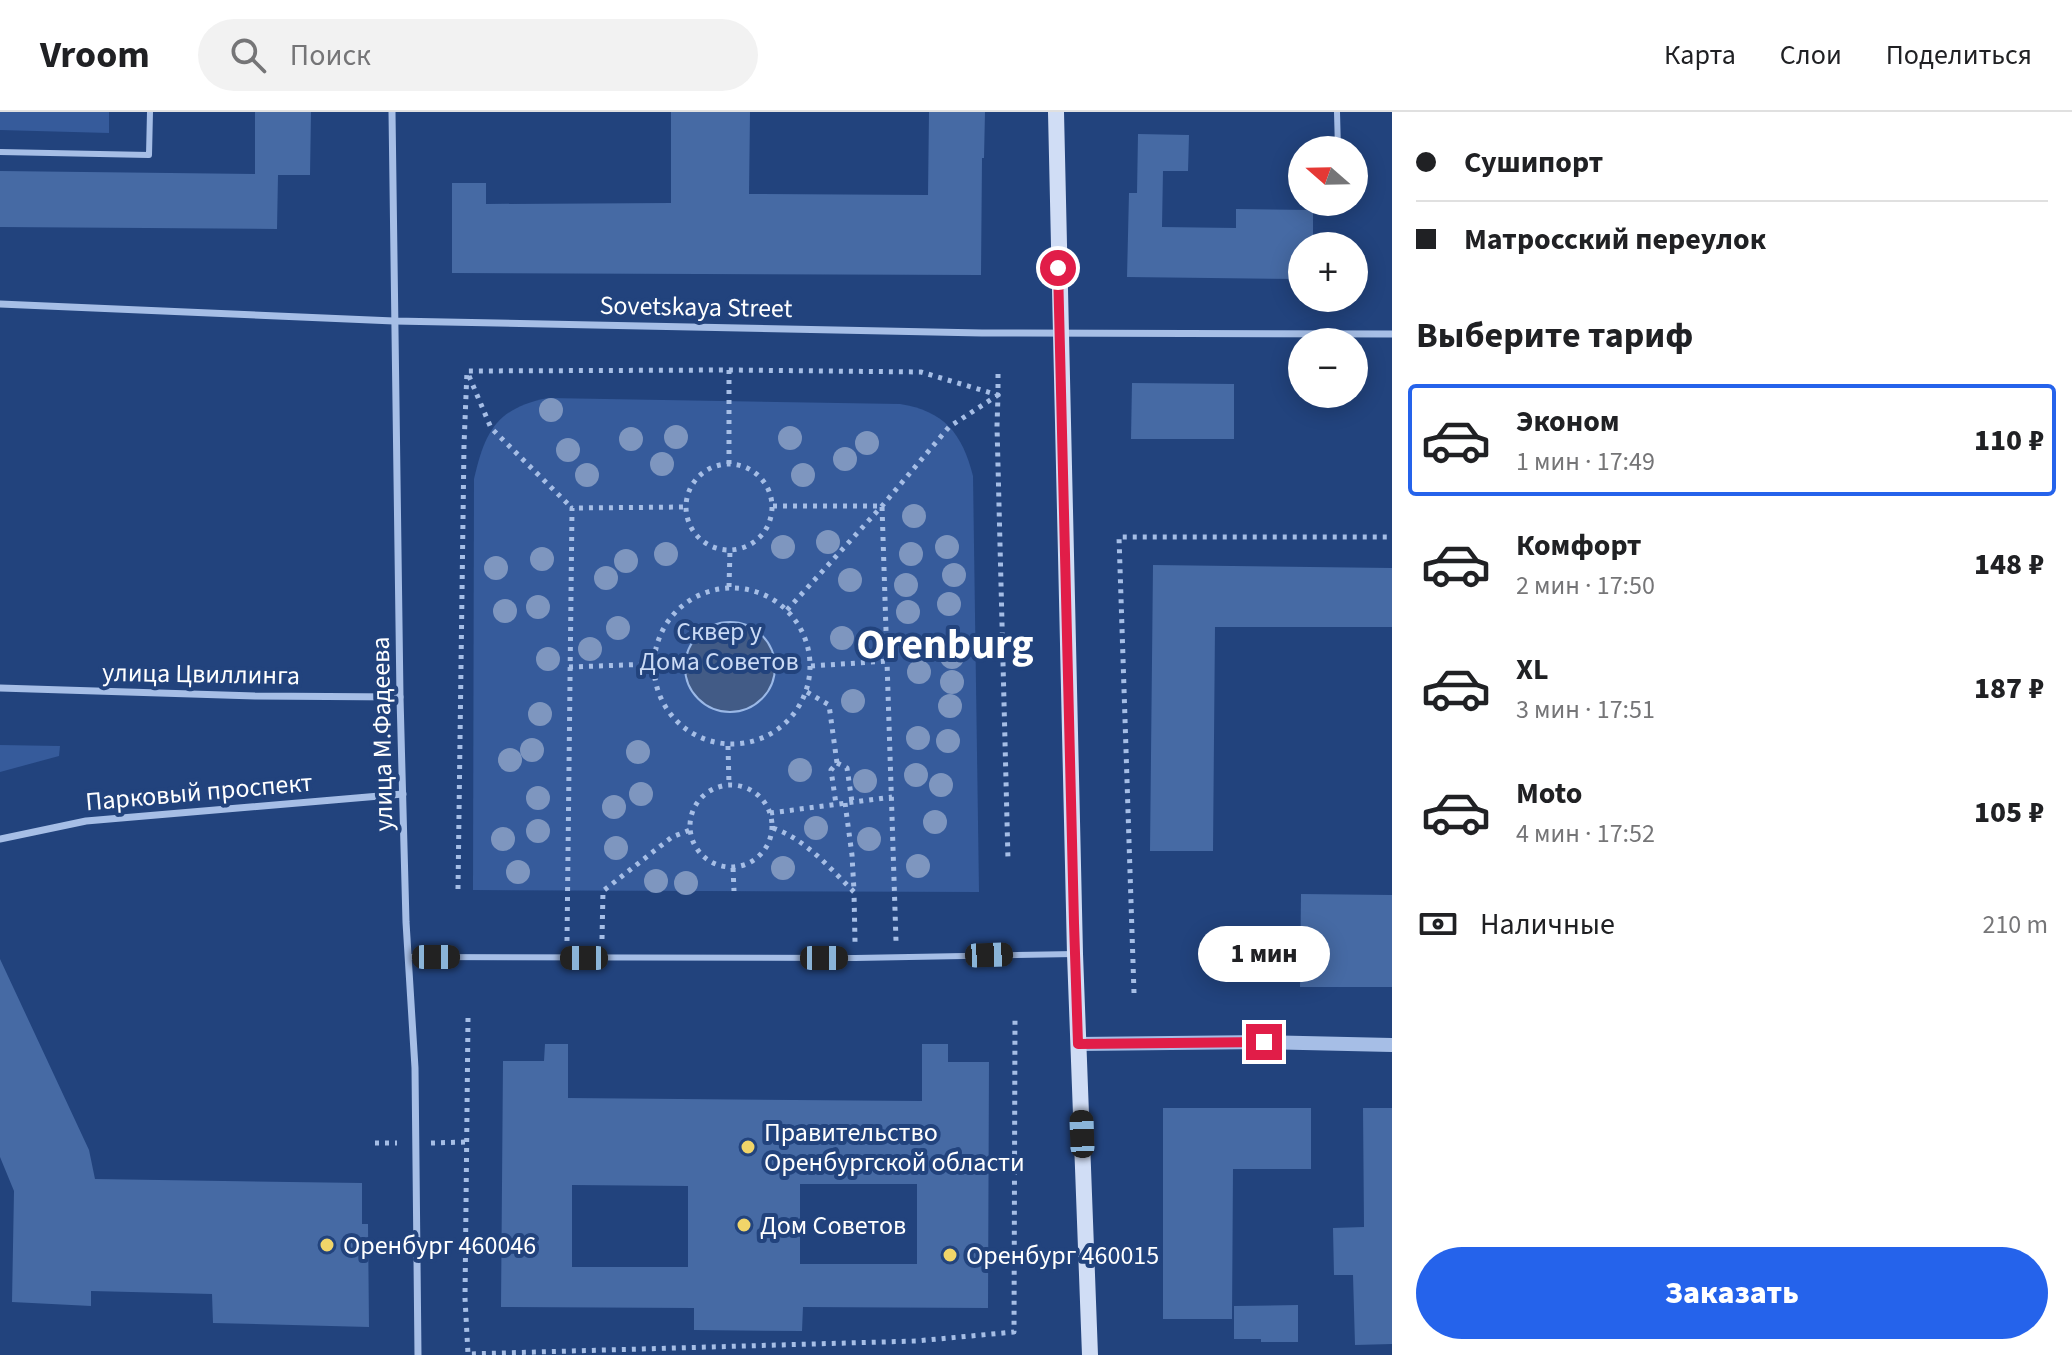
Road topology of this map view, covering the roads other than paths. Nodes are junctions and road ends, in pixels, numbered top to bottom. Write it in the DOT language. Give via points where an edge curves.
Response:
graph roads {
  1 [pos="150,112"];
  2 [pos="392,112"];
  3 [pos="1056,112"];
  4 [pos="1337,112"];
  5 [pos="1338,136"];
  6 [pos="0,152"];
  7 [pos="0,304"];
  8 [pos="394,321"];
  9 [pos="1060,332"];
  10 [pos="1392,334"];
  11 [pos="0,688"];
  12 [pos="400,697"];
  13 [pos="403,794"];
  14 [pos="0,839"];
  15 [pos="1075,954"];
  16 [pos="408,957"];
  17 [pos="1078,1044"];
  18 [pos="1392,1045"];
  19 [pos="418,1355"];
  20 [pos="1090,1355"];
  1 -- 6 [label="lane" via="149,155"];
  2 -- 8 [label="street, улица М.Фадеева"];
  3 -- 9 [label="main road"];
  4 -- 5 [label="lane"];
  7 -- 8 [label="street, Sovetskaya Street"];
  8 -- 9 [label="street, Sovetskaya Street"];
  8 -- 12 [label="street, улица М.Фадеева"];
  9 -- 10 [label="street, Sovetskaya Street"];
  9 -- 15 [label="main road"];
  11 -- 12 [label="street, улица Цвиллинга"];
  12 -- 13 [label="street, улица М.Фадеева"];
  13 -- 14 [label="street, Парковый проспект" via="86,821"];
  13 -- 16 [label="street, улица М.Фадеева"];
  15 -- 16 [label="lane"];
  15 -- 17 [label="main road"];
  16 -- 19 [label="street, улица М.Фадеева" via="415,1068"];
  17 -- 18 [label="street"];
  17 -- 20 [label="main road"];
}
